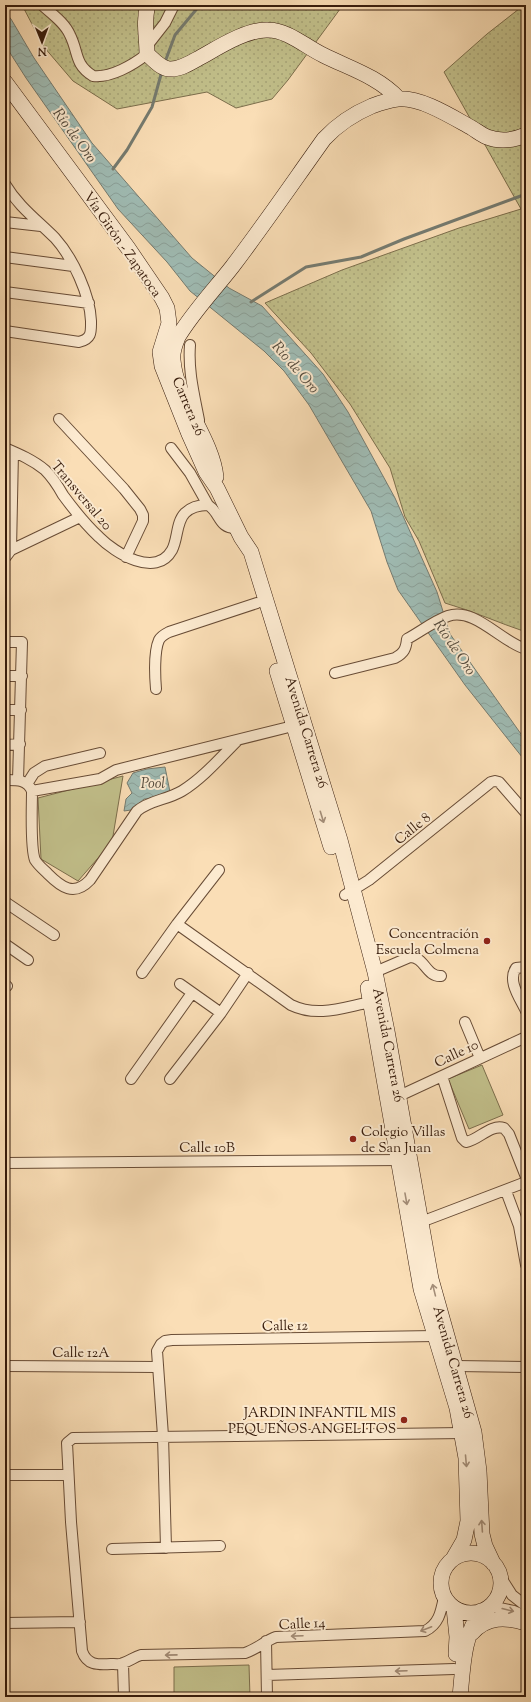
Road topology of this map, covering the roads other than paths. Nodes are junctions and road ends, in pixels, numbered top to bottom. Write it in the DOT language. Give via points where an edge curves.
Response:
graph roads {
  1 [pos="42,5"];
  2 [pos="148,5"];
  3 [pos="174,5"];
  4 [pos="147,50"];
  5 [pos="5,82"];
  6 [pos="399,99"];
  7 [pos="526,135"];
  8 [pos="6,189"];
  9 [pos="5,222"];
  10 [pos="41,226"];
  11 [pos="5,257"];
  12 [pos="73,266"];
  13 [pos="5,292"];
  14 [pos="89,304"];
  15 [pos="5,331"];
  16 [pos="190,345"];
  17 [pos="59,420"];
  18 [pos="203,438"];
  19 [pos="171,448"];
  20 [pos="9,450"];
  21 [pos="217,488"];
  22 [pos="208,505"];
  23 [pos="80,517"];
  24 [pos="239,533"];
  25 [pos="8,554"];
  26 [pos="126,557"];
  27 [pos="257,603"];
  28 [pos="5,642"];
  29 [pos="526,649"];
  30 [pos="335,673"];
  31 [pos="5,676"];
  32 [pos="22,676"];
  33 [pos="156,689"];
  34 [pos="5,710"];
  35 [pos="21,710"];
  36 [pos="293,726"];
  37 [pos="237,741"];
  38 [pos="5,744"];
  39 [pos="20,744"];
  40 [pos="100,754"];
  41 [pos="5,780"];
  42 [pos="26,785"];
  43 [pos="526,813"];
  44 [pos="219,870"];
  45 [pos="349,892"];
  46 [pos="5,902"];
  47 [pos="177,924"];
  48 [pos="54,935"];
  49 [pos="5,944"];
  50 [pos="28,960"];
  51 [pos="526,967"];
  52 [pos="375,972"];
  53 [pos="142,973"];
  54 [pos="248,974"];
  55 [pos="441,976"];
  56 [pos="180,984"];
  57 [pos="192,994"];
  58 [pos="371,1002"];
  59 [pos="526,1011"];
  60 [pos="221,1013"];
  61 [pos="465,1022"];
  62 [pos="526,1037"];
  63 [pos="480,1058"];
  64 [pos="442,1076"];
  65 [pos="131,1079"];
  66 [pos="170,1079"];
  67 [pos="399,1096"];
  68 [pos="404,1160"];
  69 [pos="5,1163"];
  70 [pos="526,1177"];
  71 [pos="526,1182"];
  72 [pos="506,1191"];
  73 [pos="421,1222"];
  74 [pos="526,1265"];
  75 [pos="435,1336"];
  76 [pos="5,1366"];
  77 [pos="157,1366"];
  78 [pos="456,1366"];
  79 [pos="526,1368"];
  80 [pos="463,1433"];
  81 [pos="162,1436"];
  82 [pos="5,1475"];
  83 [pos="68,1475"];
  84 [pos="220,1546"];
  85 [pos="166,1548"];
  86 [pos="112,1549"];
  87 [pos="453,1559"];
  88 [pos="496,1569"];
  89 [pos="449,1603"];
  90 [pos="526,1606"];
  91 [pos="486,1609"];
  92 [pos="526,1616"];
  93 [pos="80,1622"];
  94 [pos="5,1623"];
  95 [pos="526,1623"];
  96 [pos="467,1639"];
  97 [pos="266,1641"];
  98 [pos="123,1664"];
  99 [pos="454,1669"];
  100 [pos="267,1675"];
  101 [pos="124,1697"];
  102 [pos="267,1697"];
  103 [pos="450,1697"];
  104 [pos="460,1697"];
  1 -- 4 [label="street" via="63,23 70,34 79,64 93,76 106,76 136,62"];
  2 -- 4 [label="main road" via="145,29"];
  3 -- 4 [label="street"];
  4 -- 6 [label="main road" via="164,67 191,63 232,40 260,30 270,30 286,34 323,55 368,75"];
  5 -- 21 [label="main road, Vía Girón - Zapatoca" via="162,298 169,316 160,352 162,366 206,472"];
  6 -- 7 [label="main road" via="424,104 486,137 499,140"];
  6 -- 18 [label="main road, Carrera 26" via="358,112 336,126 186,325 174,347 174,370"];
  8 -- 10 [label="street"];
  9 -- 10 [label="street"];
  10 -- 12 [label="street" via="64,248"];
  11 -- 12 [label="street"];
  12 -- 14 [label="street"];
  13 -- 14 [label="street"];
  14 -- 15 [label="street" via="91,330 86,340 72,341"];
  16 -- 18 [label="street" via="192,387"];
  17 -- 26 [label="street" via="124,489 143,515"];
  18 -- 21 [label="main road, Carrera 26" via="215,469"];
  19 -- 22 [label="street" via="190,473"];
  20 -- 23 [label="street, Transversal 20" via="29,459 45,471"];
  20 -- 25 [label="street"];
  21 -- 24 [label="main road, Avenida Carrera 26"];
  22 -- 24 [label="street" via="214,509 225,526"];
  22 -- 26 [label="street, Transversal 20" via="193,507 184,513 172,549 163,560 143,562"];
  23 -- 25 [label="street"];
  23 -- 26 [label="street, Transversal 20" via="99,538"];
  24 -- 27 [label="main road, Avenida Carrera 26" via="242,553"];
  24 -- 45 [label="main road, Avenida Carrera 26" via="251,552"];
  27 -- 33 [label="street" via="168,632 163,636 159,641 155,671"];
  27 -- 36 [label="main road, Avenida Carrera 26"];
  28 -- 32 [label="street" via="22,642"];
  29 -- 30 [label="street" via="475,618 449,616 407,639 406,648 395,658"];
  31 -- 32 [label="street"];
  32 -- 35 [label="street"];
  34 -- 35 [label="street"];
  35 -- 39 [label="street"];
  36 -- 37 [label="street"];
  36 -- 45 [label="main road, Avenida Carrera 26, one-way"];
  37 -- 42 [label="street" via="116,770 100,779"];
  37 -- 42 [label="street" via="191,785 137,811 90,880 79,888 62,887 35,860"];
  38 -- 39 [label="street"];
  39 -- 42 [label="street"];
  40 -- 42 [label="street" via="45,766 34,773"];
  41 -- 42 [label="street"];
  43 -- 45 [label="street, Calle 8" via="499,782 495,781 369,880"];
  44 -- 47 [label="street"];
  45 -- 52 [label="main road, Avenida Carrera 26"];
  45 -- 58 [label="main road, Avenida Carrera 26"];
  46 -- 48 [label="street"];
  47 -- 53 [label="street"];
  47 -- 54 [label="street"];
  49 -- 50 [label="street"];
  51 -- 59 [label="street" via="516,968 512,973"];
  52 -- 55 [label="street" via="410,957 416,957 430,974"];
  52 -- 67 [label="main road, Avenida Carrera 26"];
  54 -- 58 [label="street" via="302,1010 327,1011"];
  54 -- 60 [label="street"];
  56 -- 57 [label="street"];
  57 -- 60 [label="street"];
  57 -- 65 [label="street"];
  58 -- 68 [label="main road, Avenida Carrera 26"];
  60 -- 66 [label="street"];
  61 -- 63 [label="street"];
  62 -- 63 [label="street, Calle 10"];
  63 -- 64 [label="street, Calle 10"];
  64 -- 67 [label="street, Calle 10"];
  64 -- 70 [label="street" via="462,1138 466,1142 471,1141 496,1127 504,1128 509,1134"];
  67 -- 68 [label="main road, Avenida Carrera 26"];
  68 -- 69 [label="street, Calle 10B"];
  68 -- 73 [label="main road, Avenida Carrera 26"];
  68 -- 75 [label="main road, Avenida Carrera 26, one-way" via="421,1289"];
  71 -- 72 [label="street"];
  72 -- 73 [label="street"];
  72 -- 74 [label="street" via="519,1226"];
  78 -- 73 [label="main road, Avenida Carrera 26, one-way" via="435,1295"];
  75 -- 77 [label="street, Calle 12" via="172,1340 161,1344 157,1351"];
  75 -- 80 [label="main road, Avenida Carrera 26"];
  76 -- 77 [label="street, Calle 12A"];
  77 -- 81 [label="street"];
  78 -- 79 [label="street"];
  88 -- 78 [label="main road, Avenida Carrera 26, one-way" via="482,1534 474,1432"];
  80 -- 81 [label="street"];
  80 -- 87 [label="main road, Avenida Carrera 26, one-way" via="468,1484 468,1521 464,1540"];
  81 -- 83 [label="street" via="73,1438 68,1443"];
  81 -- 85 [label="street"];
  82 -- 83 [label="street"];
  83 -- 93 [label="street"];
  84 -- 85 [label="street"];
  85 -- 86 [label="street"];
  87 -- 88 [label="main road" via="474,1553 488,1558"];
  87 -- 89 [label="main road" via="441,1576 441,1587"];
  88 -- 90 [label="street" via="512,1595"];
  88 -- 91 [label="main road" via="500,1589"];
  89 -- 91 [label="main road" via="467,1613"];
  89 -- 97 [label="street, Calle 14, one-way" via="438,1620 425,1631 290,1636"];
  89 -- 99 [label="main road" via="458,1637"];
  91 -- 92 [label="street, one-way" via="514,1611"];
  91 -- 96 [label="main road" via="475,1619"];
  93 -- 94 [label="street"];
  93 -- 98 [label="street, Calle 14" via="82,1651 89,1663"];
  95 -- 96 [label="main road" via="500,1618 490,1620 476,1628"];
  96 -- 104 [label="main road"];
  97 -- 98 [label="street, Calle 14, one-way" via="245,1653 141,1655"];
  97 -- 100 [label="street"];
  98 -- 101 [label="street"];
  99 -- 100 [label="street, one-way"];
  99 -- 103 [label="main road"];
  100 -- 102 [label="street"];
}
